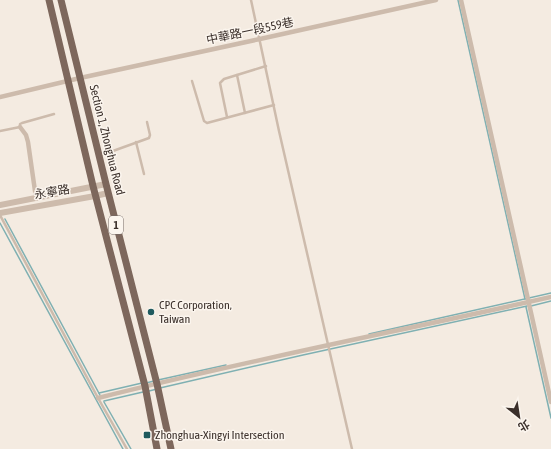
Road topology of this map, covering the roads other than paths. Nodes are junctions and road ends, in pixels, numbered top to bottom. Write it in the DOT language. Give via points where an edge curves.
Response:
graph roads {
  1 [pos="49,0"];
  2 [pos="61,0"];
  3 [pos="251,0"];
  4 [pos="436,0"];
  5 [pos="461,0"];
  6 [pos="260,40"];
  7 [pos="266,66"];
  8 [pos="237,75"];
  9 [pos="80,78"];
  10 [pos="68,80"];
  11 [pos="192,81"];
  12 [pos="0,97"];
  13 [pos="274,105"];
  14 [pos="245,113"];
  15 [pos="54,114"];
  16 [pos="226,118"];
  17 [pos="147,122"];
  18 [pos="20,127"];
  19 [pos="0,131"];
  20 [pos="136,142"];
  21 [pos="99,156"];
  22 [pos="144,174"];
  23 [pos="106,184"];
  24 [pos="92,186"];
  25 [pos="108,193"];
  26 [pos="96,196"];
  27 [pos="36,198"];
  28 [pos="0,205"];
  29 [pos="0,214"];
  30 [pos="551,297"];
  31 [pos="529,302"];
  32 [pos="328,345"];
  33 [pos="157,384"];
  34 [pos="145,386"];
  35 [pos="98,398"];
  36 [pos="551,402"];
  37 [pos="127,449"];
  38 [pos="157,449"];
  39 [pos="171,449"];
  40 [pos="352,449"];
  1 -- 10 [label="main road, Section 1, Zhonghua Road / 1"];
  2 -- 9 [label="main road, Section 1, Zhonghua Road / 1"];
  3 -- 6 [label="lane"];
  4 -- 6 [label="street, 中華路一段559巷"];
  5 -- 31 [label="street"];
  6 -- 7 [label="lane"];
  6 -- 9 [label="street, 中華路一段559巷"];
  7 -- 8 [label="lane"];
  7 -- 13 [label="lane"];
  8 -- 14 [label="lane"];
  8 -- 16 [label="lane" via="220,83"];
  9 -- 10 [label="street, 中華路一段559巷"];
  9 -- 21 [label="main road, Section 1, Zhonghua Road / 1"];
  10 -- 12 [label="street, 中華路一段559巷"];
  10 -- 24 [label="main road, Section 1, Zhonghua Road / 1"];
  11 -- 16 [label="lane" via="204,121 207,123"];
  13 -- 14 [label="lane"];
  13 -- 32 [label="lane"];
  14 -- 16 [label="lane"];
  15 -- 18 [label="lane" via="22,122"];
  17 -- 20 [label="lane" via="150,135"];
  18 -- 19 [label="lane"];
  18 -- 27 [label="street" via="28,142"];
  20 -- 21 [label="lane"];
  20 -- 22 [label="lane"];
  21 -- 23 [label="main road, Section 1, Zhonghua Road / 1"];
  23 -- 24 [label="street, 永寧路"];
  23 -- 25 [label="main road, Section 1, Zhonghua Road / 1"];
  24 -- 26 [label="main road, Section 1, Zhonghua Road / 1"];
  24 -- 27 [label="street, 永寧路"];
  25 -- 26 [label="street, 永寧路"];
  25 -- 33 [label="main road, Section 1, Zhonghua Road / 1"];
  26 -- 29 [label="street, 永寧路"];
  26 -- 34 [label="main road, Section 1, Zhonghua Road / 1"];
  27 -- 28 [label="street, 永寧路"];
  29 -- 35 [label="lane"];
  30 -- 31 [label="street"];
  31 -- 32 [label="street"];
  31 -- 36 [label="street"];
  32 -- 33 [label="street"];
  32 -- 40 [label="lane"];
  33 -- 34 [label="street"];
  33 -- 39 [label="main road, Section 1, Zhonghua Road / 1"];
  34 -- 35 [label="street"];
  34 -- 38 [label="main road, Section 1, Zhonghua Road / 1"];
  35 -- 37 [label="lane"];
}
